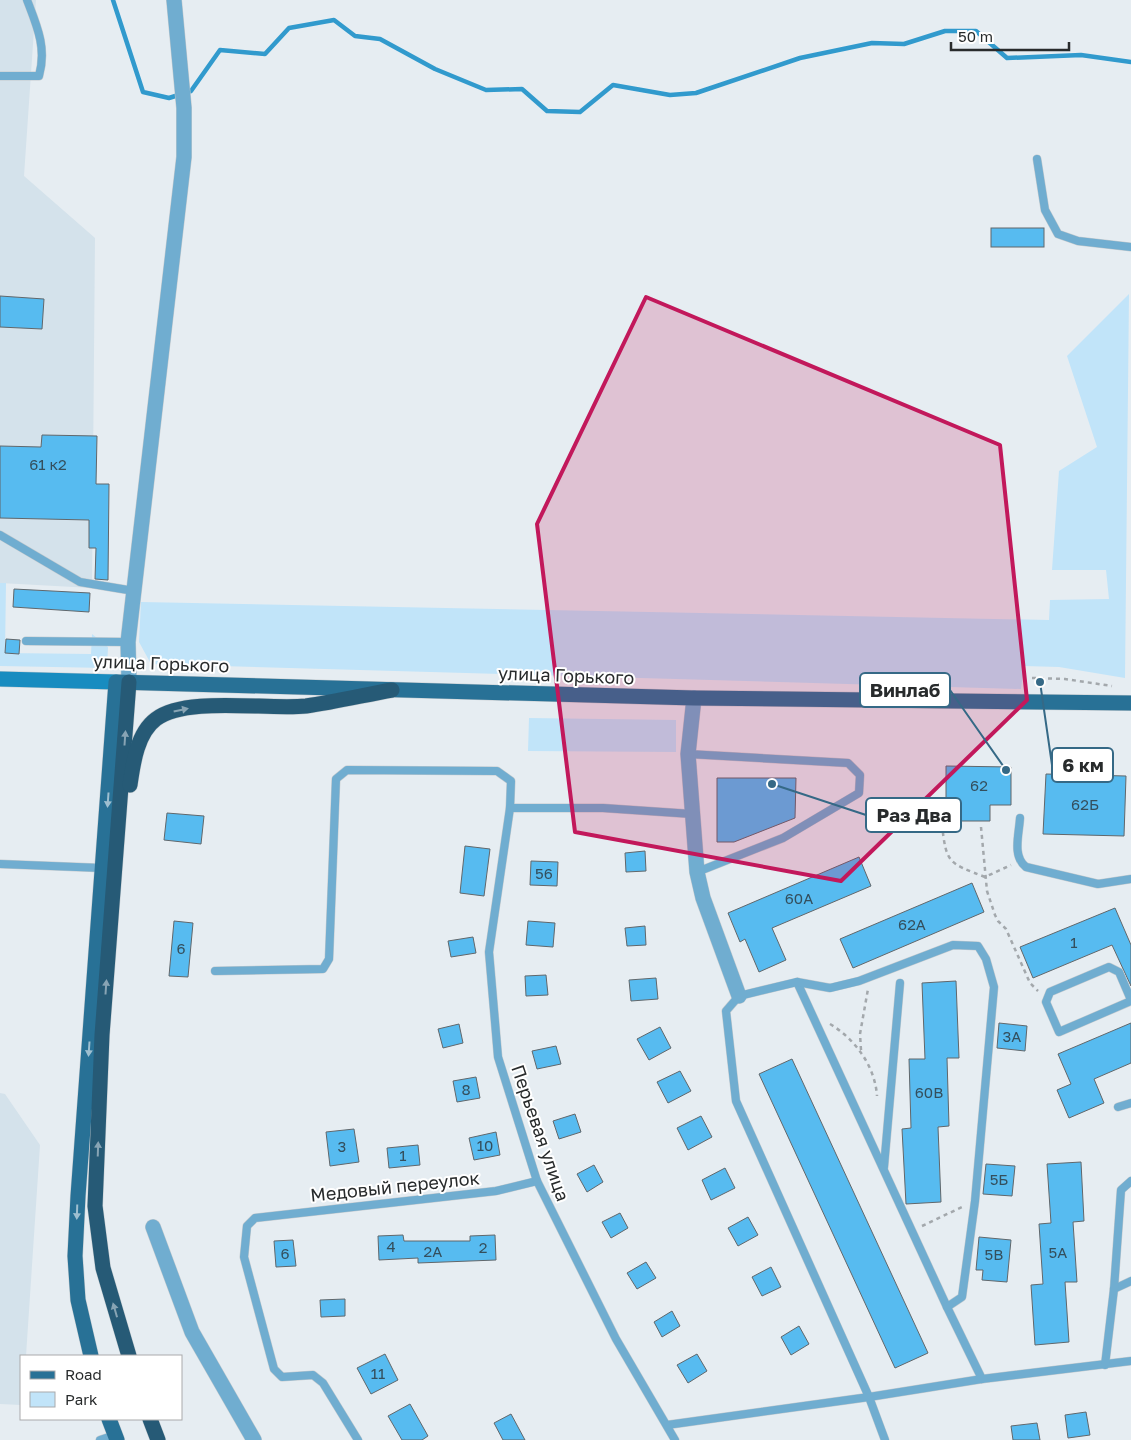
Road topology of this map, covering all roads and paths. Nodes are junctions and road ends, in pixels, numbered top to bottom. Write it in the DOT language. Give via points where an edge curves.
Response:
graph roads {
  1 [pos="26,0"];
  2 [pos="174,0"];
  3 [pos="0,76"];
  4 [pos="1037,159"];
  5 [pos="1131,247"];
  6 [pos="0,534"];
  7 [pos="134,591"];
  8 [pos="26,641"];
  9 [pos="128,642"];
  10 [pos="1032,678"];
  11 [pos="0,679"];
  12 [pos="123,682"];
  13 [pos="1113,686"];
  14 [pos="392,690"];
  15 [pos="694,698"];
  16 [pos="1131,703"];
  17 [pos="688,754"];
  18 [pos="510,808"];
  19 [pos="692,814"];
  20 [pos="1020,818"];
  21 [pos="942,824"];
  22 [pos="981,827"];
  23 [pos="1019,862"];
  24 [pos="0,864"];
  25 [pos="102,868"];
  26 [pos="697,872"];
  27 [pos="986,877"];
  28 [pos="1131,879"];
  29 [pos="109,942"];
  30 [pos="215,971"];
  31 [pos="871,976"];
  32 [pos="797,982"];
  33 [pos="900,983"];
  34 [pos="739,996"];
  35 [pos="1048,997"];
  36 [pos="1131,1001"];
  37 [pos="813,1016"];
  38 [pos="861,1052"];
  39 [pos="877,1099"];
  40 [pos="1131,1103"];
  41 [pos="1118,1107"];
  42 [pos="884,1169"];
  43 [pos="537,1181"];
  44 [pos="1131,1181"];
  45 [pos="975,1201"];
  46 [pos="153,1226"];
  47 [pos="912,1231"];
  48 [pos="1131,1280"];
  49 [pos="1114,1289"];
  50 [pos="947,1307"];
  51 [pos="91,1355"];
  52 [pos="129,1355"];
  53 [pos="1131,1361"];
  54 [pos="1105,1365"];
  55 [pos="982,1378"];
  56 [pos="869,1397"];
  57 [pos="109,1420"];
  58 [pos="150,1420"];
  59 [pos="667,1425"];
  60 [pos="116,1438"];
  61 [pos="100,1440"];
  62 [pos="158,1440"];
  63 [pos="254,1440"];
  64 [pos="358,1440"];
  65 [pos="675,1440"];
  66 [pos="886,1440"];
  1 -- 3 [label="lane" via="40,32 43,61 40,76"];
  2 -- 7 [label="street" via="184,108 184,157"];
  4 -- 5 [label="lane" via="1045,210 1058,234 1078,241"];
  6 -- 7 [label="lane" via="80,582"];
  7 -- 9 [label="street"];
  8 -- 9 [label="lane"];
  9 -- 12 [label="street"];
  10 -- 13 [label="path"];
  11 -- 12 [label="main road, улица Горького"];
  12 -- 14 [label="main road, улица Горького"];
  12 -- 25 [label="main road, one-way"];
  29 -- 12 [label="highway, one-way"];
  14 -- 15 [label="main road, улица Горького"];
  29 -- 14 [label="highway, one-way" via="118,909 132,771 137,748 154,720 187,708 305,706"];
  15 -- 16 [label="main road, улица Горького"];
  15 -- 17 [label="street"];
  17 -- 19 [label="street"];
  17 -- 26 [label="lane" via="848,763 860,775 858,794 784,838"];
  18 -- 19 [label="lane" via="604,808"];
  18 -- 30 [label="lane, Перьевая улица" via="511,782 497,771 347,770 336,779 329,959 323,970"];
  18 -- 43 [label="lane, Перьевая улица" via="490,952 498,1057"];
  19 -- 26 [label="street"];
  20 -- 23 [label="lane"];
  21 -- 27 [label="path" via="949,859"];
  22 -- 27 [label="path"];
  23 -- 27 [label="path"];
  23 -- 28 [label="lane" via="1026,867 1098,884"];
  24 -- 25 [label="lane"];
  25 -- 51 [label="main road, one-way" via="75,1256 78,1300"];
  26 -- 34 [label="street" via="703,898"];
  27 -- 35 [label="path" via="995,915 1006,929 1030,983"];
  52 -- 29 [label="highway, one-way" via="103,1268 96,1206"];
  31 -- 32 [label="lane" via="830,988"];
  31 -- 38 [label="path" via="860,1034"];
  31 -- 45 [label="lane" via="953,945 978,946 986,959 994,987"];
  32 -- 34 [label="lane"];
  32 -- 37 [label="lane"];
  33 -- 42 [label="lane"];
  34 -- 56 [label="lane" via="726,1011 736,1101"];
  35 -- 36 [label="lane" via="1050,992 1109,967 1119,972"];
  35 -- 36 [label="lane" via="1046,1002 1059,1032"];
  37 -- 38 [label="path" via="841,1031"];
  37 -- 42 [label="lane"];
  38 -- 39 [label="path" via="873,1078"];
  40 -- 41 [label="lane"];
  42 -- 47 [label="lane"];
  43 -- 59 [label="lane, Перьевая улица" via="616,1339"];
  43 -- 64 [label="lane, Медовый переулок" via="496,1191 255,1218 247,1226 244,1257 274,1369 282,1377 313,1375 323,1383"];
  44 -- 49 [label="lane" via="1121,1190"];
  45 -- 47 [label="path"];
  45 -- 50 [label="lane" via="962,1297"];
  46 -- 63 [label="street" via="192,1332"];
  47 -- 50 [label="lane"];
  48 -- 49 [label="lane"];
  49 -- 54 [label="lane"];
  50 -- 55 [label="lane"];
  53 -- 54 [label="lane"];
  54 -- 55 [label="lane"];
  55 -- 56 [label="lane"];
  56 -- 59 [label="lane"];
  56 -- 66 [label="lane"];
  57 -- 60 [label="main road"];
  58 -- 62 [label="highway"];
  59 -- 65 [label="lane, Перьевая улица"];
  60 -- 61 [label="lane"];
}
